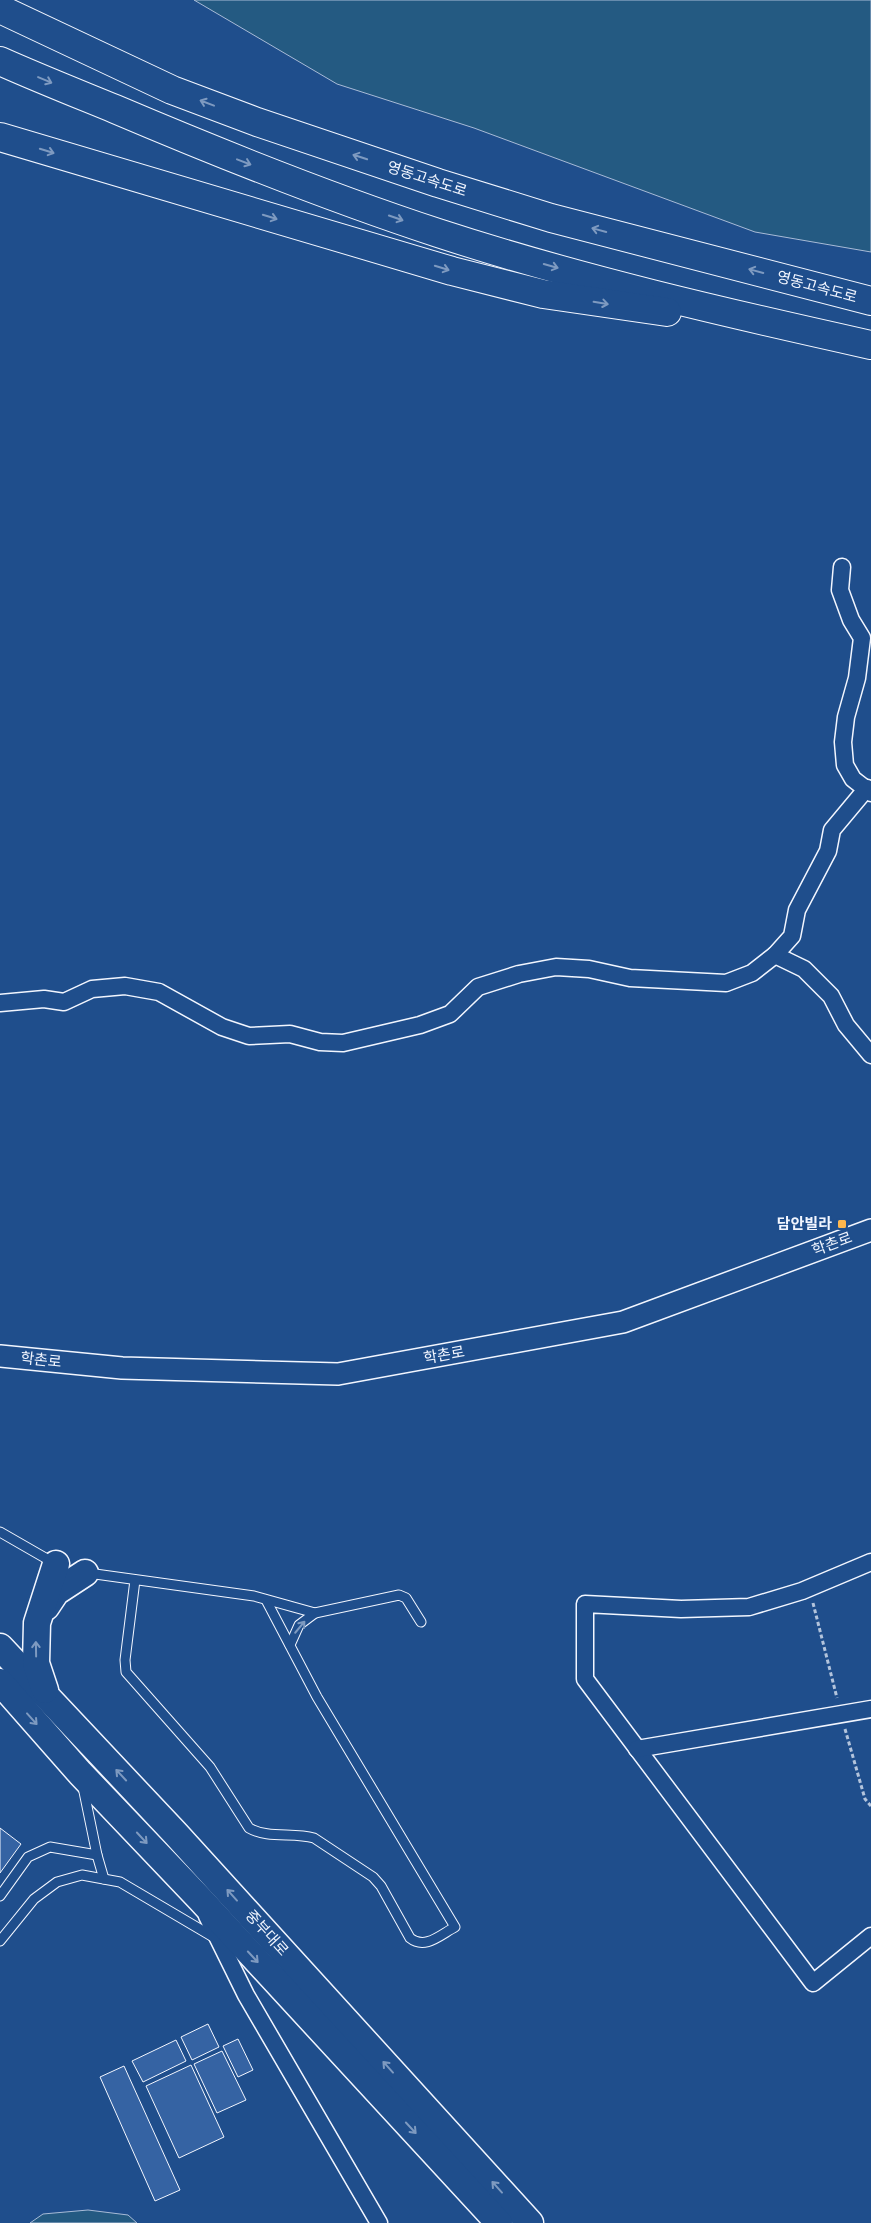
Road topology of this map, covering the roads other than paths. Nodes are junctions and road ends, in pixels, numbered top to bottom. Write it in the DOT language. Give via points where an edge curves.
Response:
graph roads {
  1 [pos="0,9"];
  2 [pos="0,61"];
  3 [pos="0,137"];
  4 [pos="871,301"];
  5 [pos="796,328"];
  6 [pos="871,344"];
  7 [pos="842,567"];
  8 [pos="869,790"];
  9 [pos="775,955"];
  10 [pos="0,1003"];
  11 [pos="871,1056"];
  12 [pos="871,1230"];
  13 [pos="0,1356"];
  14 [pos="0,1532"];
  15 [pos="871,1562"];
  16 [pos="56,1564"];
  17 [pos="85,1573"];
  18 [pos="134,1580"];
  19 [pos="266,1600"];
  20 [pos="315,1612"];
  21 [pos="420,1622"];
  22 [pos="37,1623"];
  23 [pos="290,1645"];
  24 [pos="0,1647"];
  25 [pos="0,1682"];
  26 [pos="46,1696"];
  27 [pos="871,1709"];
  28 [pos="637,1749"];
  29 [pos="80,1773"];
  30 [pos="97,1855"];
  31 [pos="104,1879"];
  32 [pos="0,1896"];
  33 [pos="201,1900"];
  34 [pos="871,1936"];
  35 [pos="217,1939"];
  36 [pos="0,1941"];
  37 [pos="379,2223"];
  38 [pos="499,2223"];
  39 [pos="530,2223"];
  4 -- 1 [label="highway, 영동고속도로, one-way" via="551,218 284,132 172,90"];
  2 -- 5 [label="highway, one-way" via="184,139 439,233 593,278"];
  3 -- 5 [label="highway, one-way" via="544,294"];
  5 -- 6 [label="highway"];
  7 -- 8 [label="street" via="840,590 862,638 857,678 846,717 845,765 853,779"];
  8 -- 9 [label="street" via="832,830 828,851 797,910 792,936"];
  9 -- 10 [label="street" via="752,973 726,983 630,978 589,969 556,967 520,974 478,988 450,1014 420,1025 343,1043 320,1042 290,1034 249,1036 222,1027 159,992 125,986 92,989 64,1002 44,999"];
  9 -- 11 [label="street" via="804,969 830,996 846,1024"];
  12 -- 13 [label="street, 학촌로" via="622,1322 338,1374 122,1368"];
  14 -- 16 [label="lane"];
  15 -- 28 [label="street" via="802,1591 749,1607 681,1609 585,1604 585,1679"];
  16 -- 17 [label="lane"];
  16 -- 22 [label="main road"];
  17 -- 18 [label="lane"];
  17 -- 22 [label="main road" via="56,1592"];
  18 -- 19 [label="lane"];
  18 -- 23 [label="lane" via="126,1672 210,1767 249,1828 257,1833 314,1838 373,1877 410,1938 416,1943 425,1943 455,1927 317,1697"];
  19 -- 20 [label="lane"];
  19 -- 23 [label="lane"];
  20 -- 21 [label="lane" via="399,1595 406,1598"];
  23 -- 20 [label="lane, one-way" via="299,1625"];
  26 -- 22 [label="main road, one-way" via="36,1663"];
  24 -- 26 [label="main road, 중부대로"];
  25 -- 29 [label="main road, 중부대로, one-way"];
  39 -- 26 [label="main road, 중부대로, one-way"];
  27 -- 28 [label="street"];
  28 -- 34 [label="street" via="813,1983"];
  29 -- 30 [label="lane"];
  29 -- 33 [label="main road, 중부대로, one-way"];
  30 -- 31 [label="lane"];
  30 -- 32 [label="lane" via="50,1847 28,1857"];
  31 -- 35 [label="lane" via="120,1882"];
  31 -- 36 [label="lane" via="82,1875 56,1882 34,1899"];
  33 -- 35 [label="street"];
  33 -- 38 [label="main road, 중부대로, one-way"];
  35 -- 37 [label="street" via="246,1995"];
}
